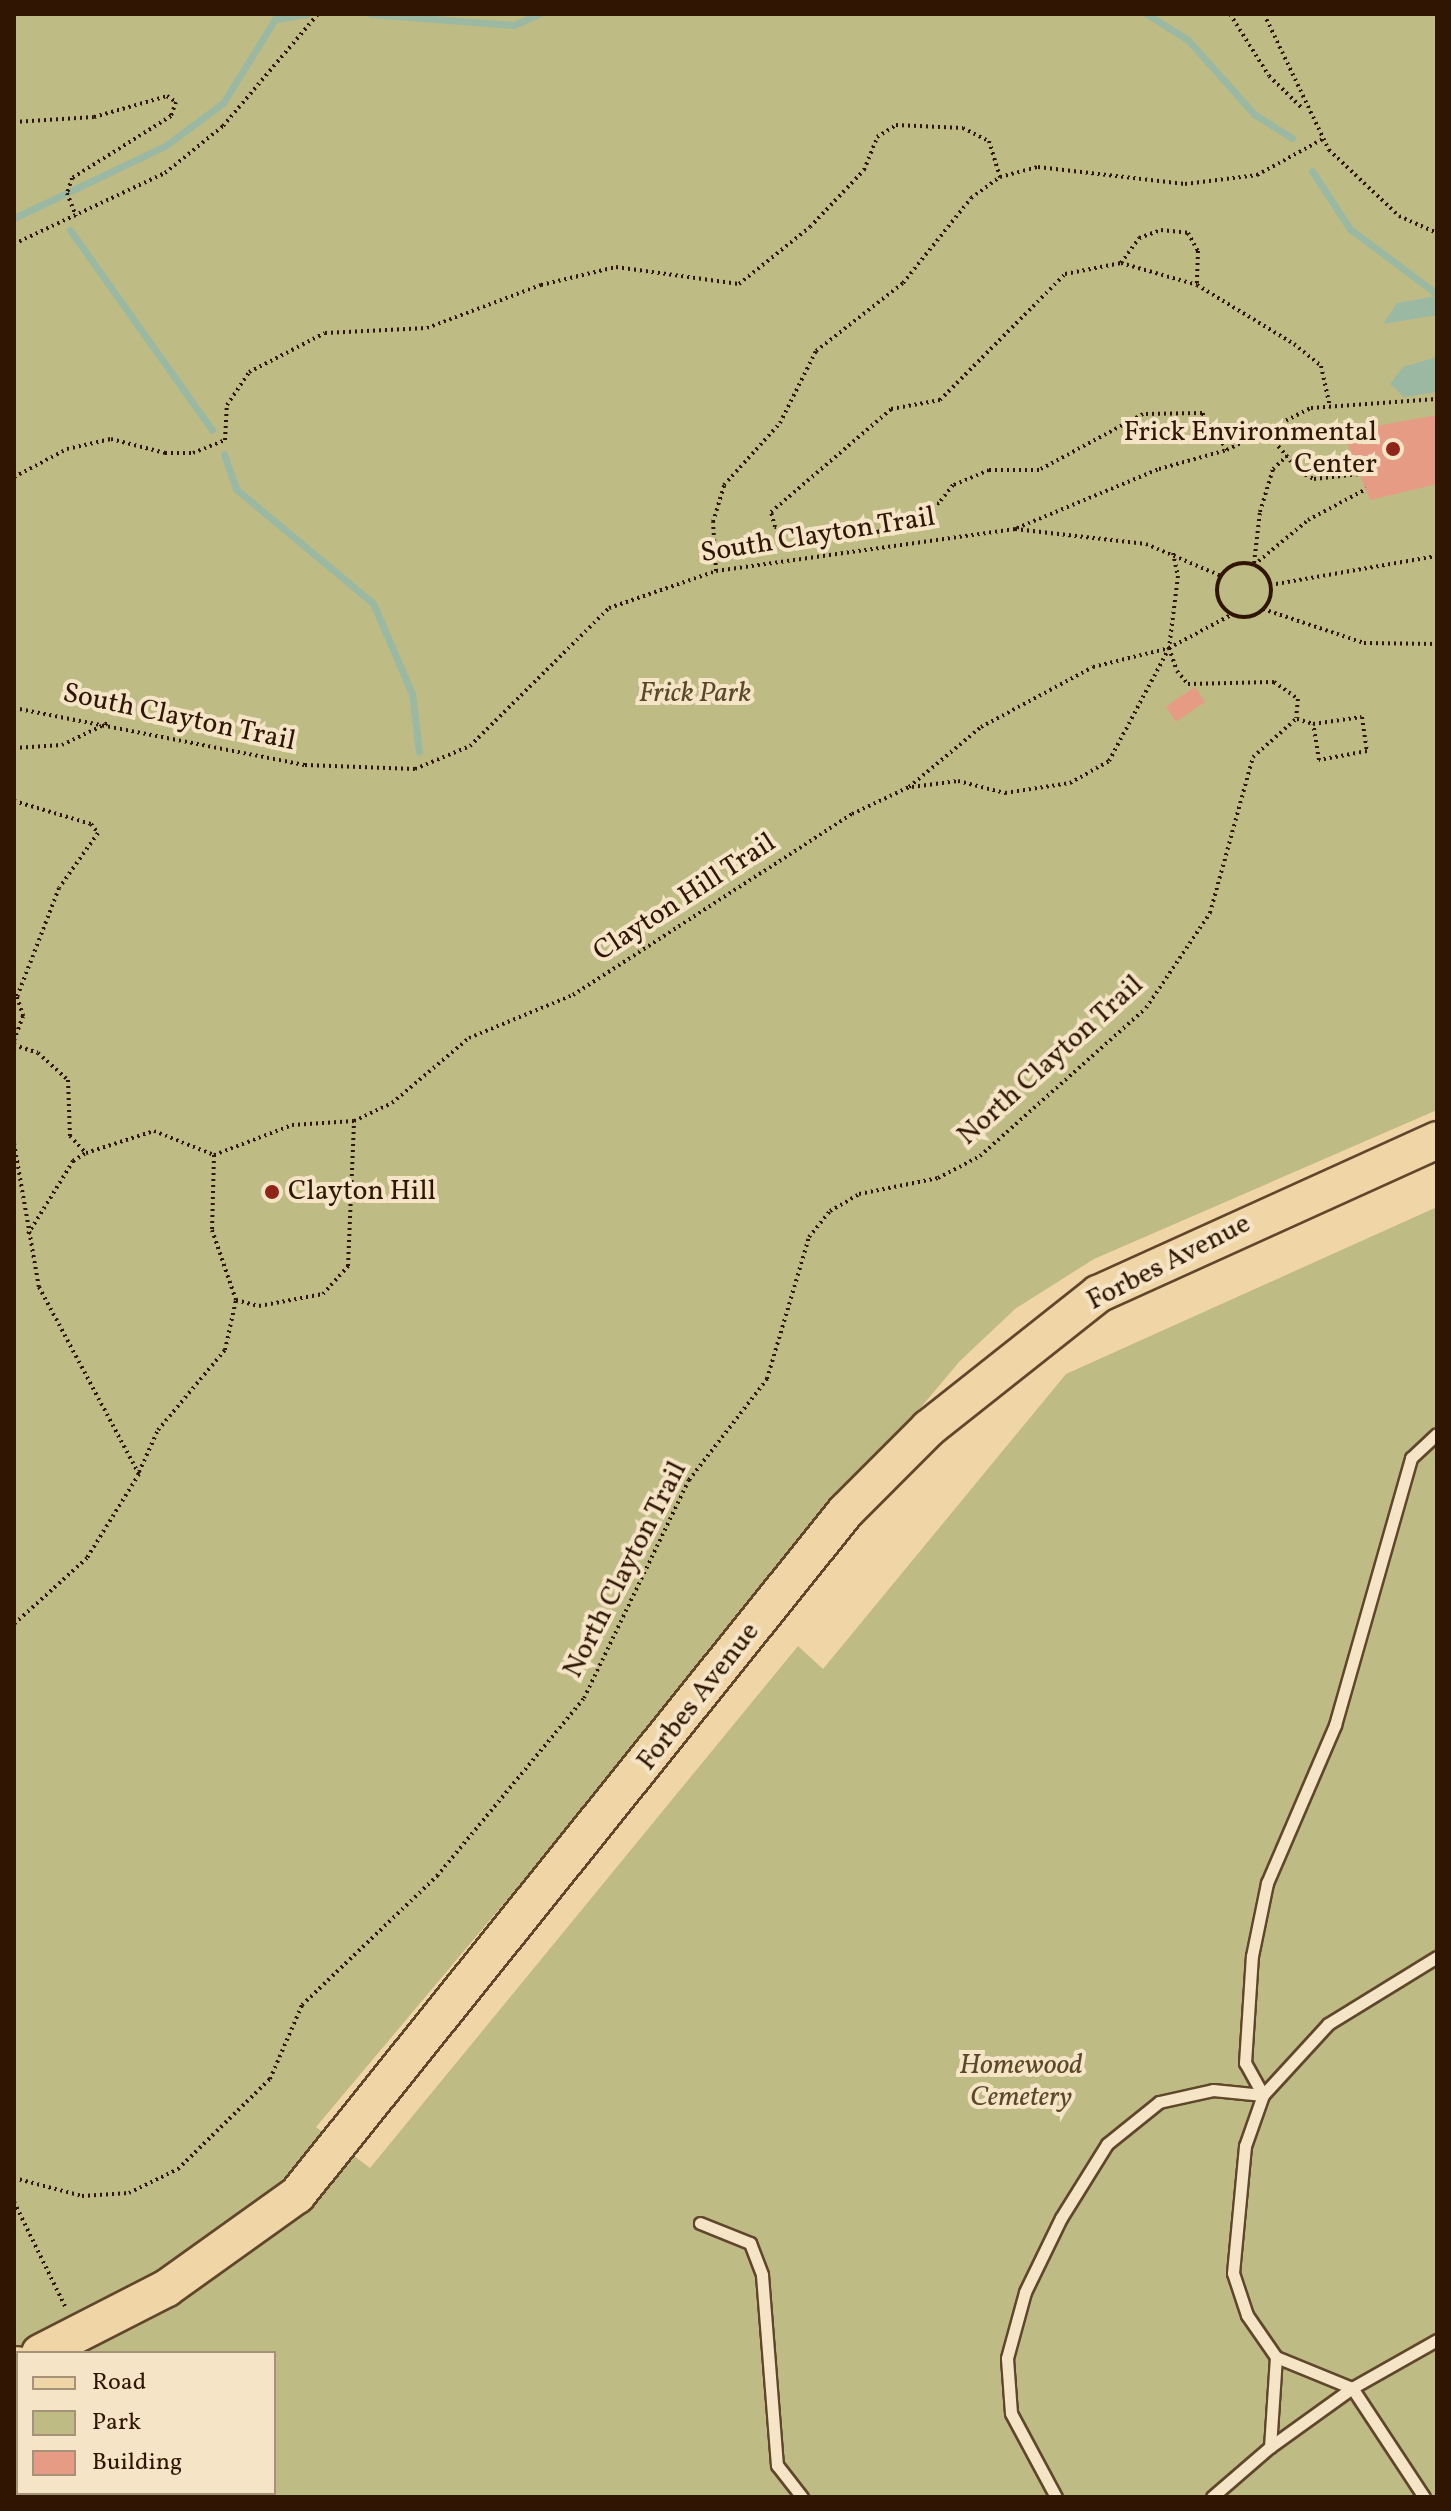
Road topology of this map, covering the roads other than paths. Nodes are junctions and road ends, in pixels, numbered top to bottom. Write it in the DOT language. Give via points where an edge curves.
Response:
graph roads {
  1 [pos="1437,1140"];
  2 [pos="1437,1434"];
  3 [pos="1437,1957"];
  4 [pos="1263,2095"];
  5 [pos="700,2223"];
  6 [pos="1436,2341"];
  7 [pos="50,2348"];
  8 [pos="1276,2357"];
  9 [pos="1352,2388"];
  10 [pos="1270,2447"];
  11 [pos="802,2497"];
  12 [pos="1056,2497"];
  13 [pos="1212,2497"];
  14 [pos="1424,2497"];
  1 -- 7 [label="main road, Forbes Avenue" via="1098,1294 929,1428 846,1511 297,2195 223,2254"];
  2 -- 4 [label="lane" via="1411,1458 1335,1725 1267,1883 1252,1956 1245,2063"];
  3 -- 4 [label="lane" via="1328,2024"];
  4 -- 8 [label="lane" via="1245,2146 1233,2273 1247,2315"];
  4 -- 12 [label="lane" via="1213,2090 1159,2102 1107,2144 1061,2218 1025,2292 1007,2358 1011,2413"];
  5 -- 11 [label="lane" via="750,2243 762,2275 777,2465"];
  6 -- 9 [label="lane"];
  8 -- 9 [label="lane"];
  8 -- 10 [label="lane"];
  9 -- 10 [label="lane"];
  9 -- 14 [label="lane"];
  10 -- 13 [label="lane"];
}
